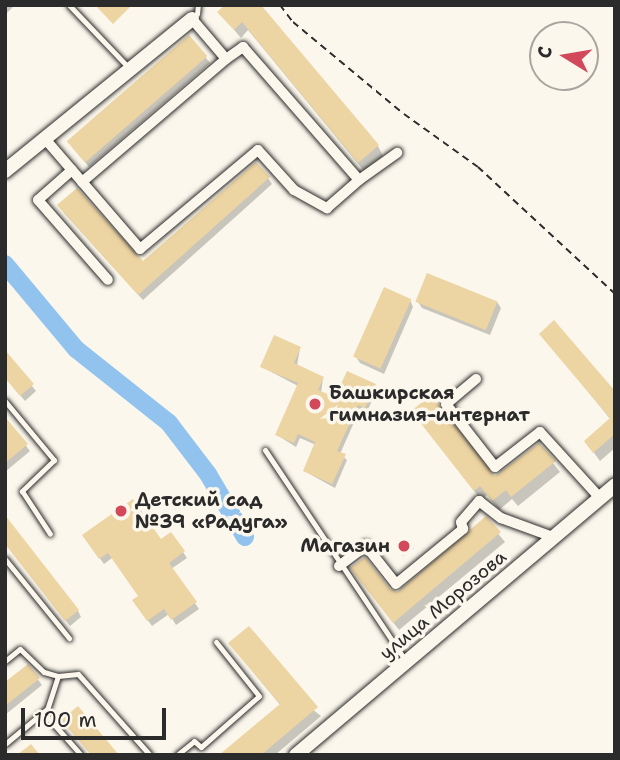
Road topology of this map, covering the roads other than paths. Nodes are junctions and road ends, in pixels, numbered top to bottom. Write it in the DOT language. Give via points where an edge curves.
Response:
graph roads {
  1 [pos="69,5"];
  2 [pos="196,13"];
  3 [pos="226,59"];
  4 [pos="131,69"];
  5 [pos="46,140"];
  6 [pos="397,153"];
  7 [pos="72,170"];
  8 [pos="5,171"];
  9 [pos="359,180"];
  10 [pos="82,182"];
  11 [pos="108,280"];
  12 [pos="477,379"];
  13 [pos="5,401"];
  14 [pos="265,450"];
  15 [pos="615,485"];
  16 [pos="600,498"];
  17 [pos="50,534"];
  18 [pos="553,537"];
  19 [pos="5,559"];
  20 [pos="339,566"];
  21 [pos="69,638"];
  22 [pos="216,642"];
  23 [pos="5,661"];
  24 [pos="406,662"];
  25 [pos="58,676"];
  26 [pos="43,712"];
  27 [pos="5,744"];
  28 [pos="81,755"];
  29 [pos="149,755"];
  30 [pos="177,755"];
  31 [pos="296,755"];
  1 -- 4 [label="lane"];
  2 -- 3 [label="street"];
  2 -- 4 [label="street"];
  3 -- 9 [label="street" via="243,47"];
  3 -- 10 [label="street"];
  4 -- 5 [label="street"];
  5 -- 7 [label="street"];
  5 -- 8 [label="street"];
  6 -- 9 [label="street"];
  7 -- 10 [label="street"];
  7 -- 11 [label="street" via="38,200"];
  9 -- 10 [label="street" via="327,208 294,190 258,150 140,249"];
  12 -- 16 [label="street" via="446,404 495,467 540,432"];
  13 -- 17 [label="lane" via="54,460 22,491"];
  14 -- 20 [label="lane"];
  15 -- 16 [label="street, улица Морозова"];
  16 -- 18 [label="street, улица Морозова"];
  18 -- 20 [label="street" via="501,518 479,502 461,522 463,529 396,584 366,546"];
  18 -- 24 [label="street, улица Морозова"];
  19 -- 21 [label="lane"];
  20 -- 24 [label="lane"];
  22 -- 30 [label="lane" via="259,696 201,747 194,741"];
  23 -- 25 [label="lane" via="20,649 44,672"];
  24 -- 31 [label="street, улица Морозова"];
  25 -- 26 [label="lane"];
  25 -- 29 [label="lane" via="78,674"];
  26 -- 27 [label="lane"];
  26 -- 28 [label="lane"];
}
